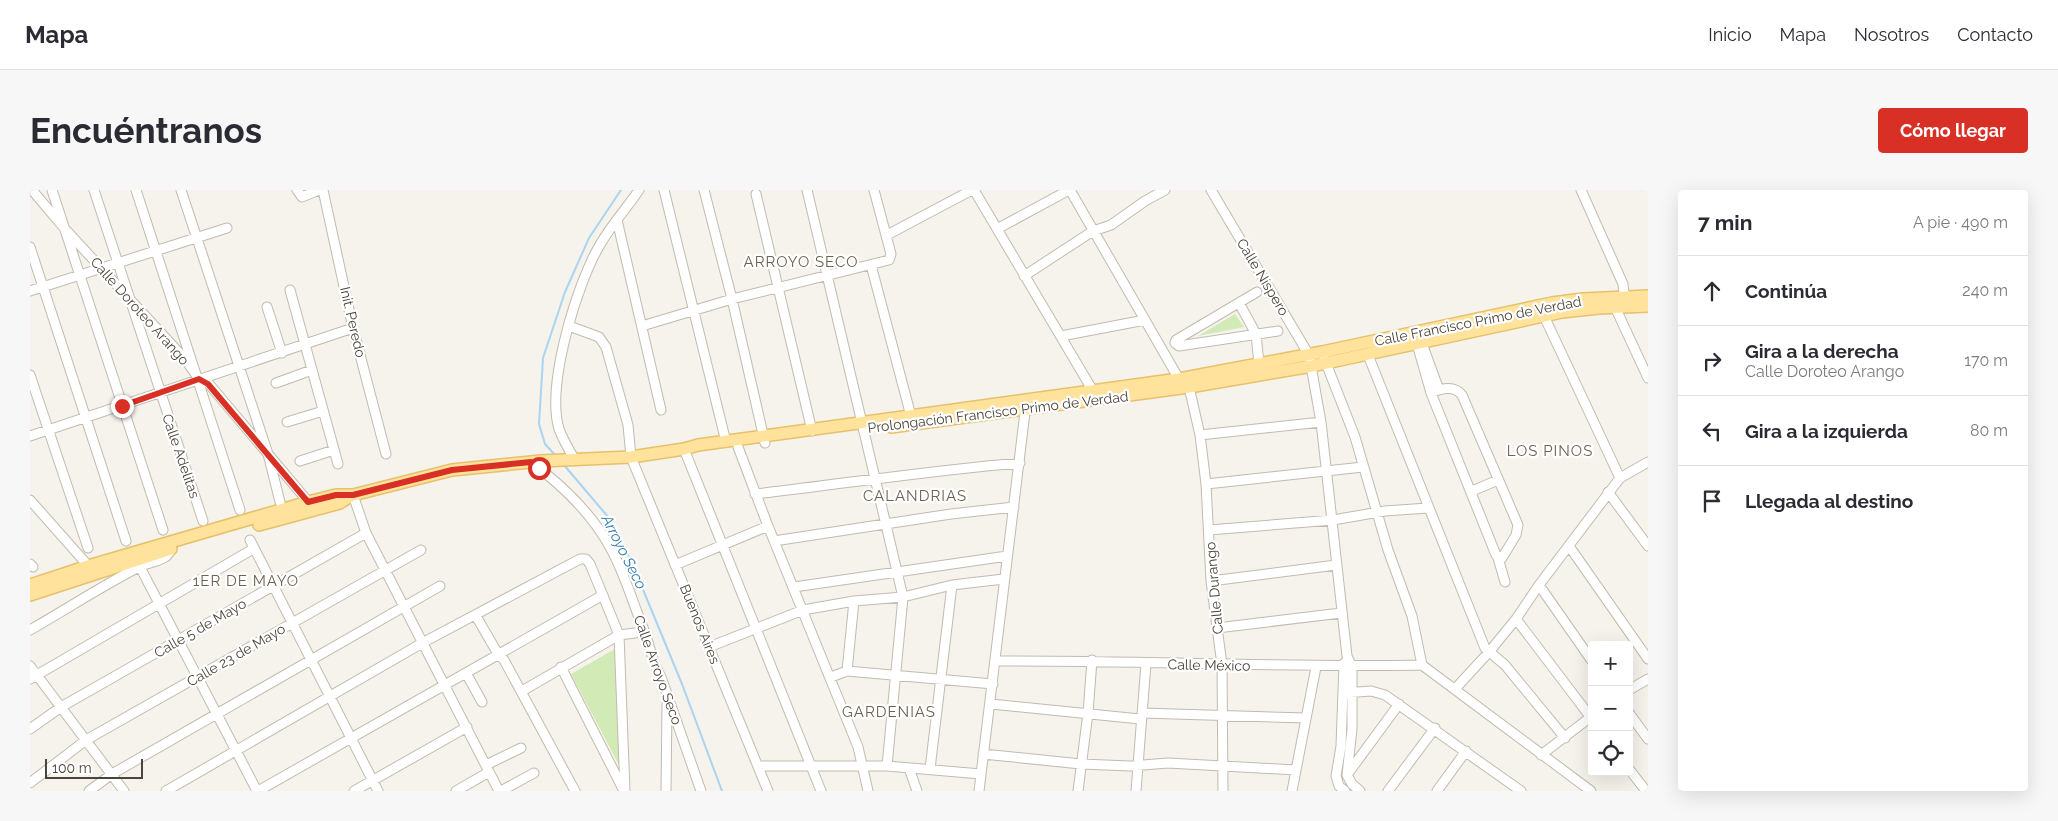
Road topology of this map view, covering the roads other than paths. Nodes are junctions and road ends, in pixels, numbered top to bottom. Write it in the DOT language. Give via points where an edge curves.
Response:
graph roads {
  1 [pos="32,190"];
  2 [pos="52,190"];
  3 [pos="94,190"];
  4 [pos="136,190"];
  5 [pos="181,190"];
  6 [pos="319,190"];
  7 [pos="324,190"];
  8 [pos="639,190"];
  9 [pos="664,190"];
  10 [pos="704,190"];
  11 [pos="807,190"];
  12 [pos="874,190"];
  13 [pos="973,190"];
  14 [pos="1069,190"];
  15 [pos="1165,190"];
  16 [pos="1211,190"];
  17 [pos="1581,190"];
  18 [pos="299,194"];
  19 [pos="756,194"];
  20 [pos="617,220"];
  21 [pos="227,228"];
  22 [pos="65,229"];
  23 [pos="997,229"];
  24 [pos="1093,231"];
  25 [pos="887,236"];
  26 [pos="196,237"];
  27 [pos="30,247"];
  28 [pos="156,250"];
  29 [pos="117,262"];
  30 [pos="871,265"];
  31 [pos="100,267"];
  32 [pos="81,274"];
  33 [pos="826,276"];
  34 [pos="1024,276"];
  35 [pos="42,288"];
  36 [pos="779,288"];
  37 [pos="290,290"];
  38 [pos="30,291"];
  39 [pos="1257,292"];
  40 [pos="128,296"];
  41 [pos="1648,296"];
  42 [pos="732,299"];
  43 [pos="1239,303"];
  44 [pos="1622,304"];
  45 [pos="267,306"];
  46 [pos="1648,306"];
  47 [pos="692,310"];
  48 [pos="1544,316"];
  49 [pos="1145,320"];
  50 [pos="569,326"];
  51 [pos="642,326"];
  52 [pos="353,328"];
  53 [pos="1278,331"];
  54 [pos="1256,334"];
  55 [pos="1061,336"];
  56 [pos="1418,338"];
  57 [pos="305,346"];
  58 [pos="282,353"];
  59 [pos="1368,355"];
  60 [pos="1324,358"];
  61 [pos="1310,360"];
  62 [pos="1259,364"];
  63 [pos="238,366"];
  64 [pos="312,370"];
  65 [pos="30,375"];
  66 [pos="1648,378"];
  67 [pos="199,379"];
  68 [pos="1179,379"];
  69 [pos="276,383"];
  70 [pos="1189,387"];
  71 [pos="1093,391"];
  72 [pos="1435,391"];
  73 [pos="160,393"];
  74 [pos="1026,405"];
  75 [pos="122,406"];
  76 [pos="661,410"];
  77 [pos="323,412"];
  78 [pos="911,416"];
  79 [pos="86,418"];
  80 [pos="287,422"];
  81 [pos="1321,422"];
  82 [pos="862,427"];
  83 [pos="48,430"];
  84 [pos="812,431"];
  85 [pos="1200,435"];
  86 [pos="30,436"];
  87 [pos="764,440"];
  88 [pos="726,442"];
  89 [pos="738,447"];
  90 [pos="684,449"];
  91 [pos="334,450"];
  92 [pos="268,454"];
  93 [pos="386,454"];
  94 [pos="631,457"];
  95 [pos="573,460"];
  96 [pos="300,461"];
  97 [pos="536,462"];
  98 [pos="1648,462"];
  99 [pos="1020,463"];
  100 [pos="338,464"];
  101 [pos="1363,467"];
  102 [pos="1325,472"];
  103 [pos="1620,478"];
  104 [pos="876,480"];
  105 [pos="1498,480"];
  106 [pos="1206,484"];
  107 [pos="1472,491"];
  108 [pos="1608,492"];
  109 [pos="755,494"];
  110 [pos="353,495"];
  111 [pos="31,499"];
  112 [pos="280,502"];
  113 [pos="311,506"];
  114 [pos="1014,507"];
  115 [pos="1428,508"];
  116 [pos="240,510"];
  117 [pos="1377,513"];
  118 [pos="1333,520"];
  119 [pos="203,522"];
  120 [pos="885,525"];
  121 [pos="768,526"];
  122 [pos="163,530"];
  123 [pos="1209,530"];
  124 [pos="366,533"];
  125 [pos="126,541"];
  126 [pos="774,541"];
  127 [pos="722,544"];
  128 [pos="171,546"];
  129 [pos="1569,546"];
  130 [pos="1648,546"];
  131 [pos="88,548"];
  132 [pos="421,550"];
  133 [pos="1007,556"];
  134 [pos="1498,558"];
  135 [pos="675,564"];
  136 [pos="1336,565"];
  137 [pos="140,567"];
  138 [pos="386,568"];
  139 [pos="92,570"];
  140 [pos="898,572"];
  141 [pos="1004,579"];
  142 [pos="1211,581"];
  143 [pos="1505,582"];
  144 [pos="30,585"];
  145 [pos="1539,585"];
  146 [pos="273,586"];
  147 [pos="440,586"];
  148 [pos="952,586"];
  149 [pos="794,587"];
  150 [pos="30,595"];
  151 [pos="603,595"];
  152 [pos="904,597"];
  153 [pos="854,601"];
  154 [pos="160,604"];
  155 [pos="404,604"];
  156 [pos="803,610"];
  157 [pos="1341,613"];
  158 [pos="476,616"];
  159 [pos="1516,619"];
  160 [pos="292,623"];
  161 [pos="757,628"];
  162 [pos="1217,628"];
  163 [pos="30,630"];
  164 [pos="635,633"];
  165 [pos="618,636"];
  166 [pos="180,640"];
  167 [pos="424,642"];
  168 [pos="709,647"];
  169 [pos="1489,652"];
  170 [pos="498,654"];
  171 [pos="1588,655"];
  172 [pos="1648,659"];
  173 [pos="311,660"];
  174 [pos="1092,660"];
  175 [pos="996,661"];
  176 [pos="1146,664"];
  177 [pos="1222,665"];
  178 [pos="1422,665"];
  179 [pos="30,666"];
  180 [pos="1348,666"];
  181 [pos="561,667"];
  182 [pos="1316,667"];
  183 [pos="847,671"];
  184 [pos="466,673"];
  185 [pos="895,675"];
  186 [pos="199,676"];
  187 [pos="33,677"];
  188 [pos="831,677"];
  189 [pos="1648,679"];
  190 [pos="942,680"];
  191 [pos="446,684"];
  192 [pos="993,684"];
  193 [pos="1633,688"];
  194 [pos="1455,689"];
  195 [pos="522,691"];
  196 [pos="1354,692"];
  197 [pos="1344,693"];
  198 [pos="329,695"];
  199 [pos="667,699"];
  200 [pos="482,702"];
  201 [pos="991,704"];
  202 [pos="1399,704"];
  203 [pos="61,707"];
  204 [pos="1088,713"];
  205 [pos="218,714"];
  206 [pos="1224,714"];
  207 [pos="1588,714"];
  208 [pos="1141,716"];
  209 [pos="1306,718"];
  210 [pos="1633,718"];
  211 [pos="1588,720"];
  212 [pos="467,727"];
  213 [pos="1434,728"];
  214 [pos="30,729"];
  215 [pos="351,736"];
  216 [pos="1565,738"];
  217 [pos="1648,739"];
  218 [pos="86,740"];
  219 [pos="521,748"];
  220 [pos="237,751"];
  221 [pos="1466,751"];
  222 [pos="983,754"];
  223 [pos="1541,755"];
  224 [pos="1081,764"];
  225 [pos="1138,765"];
  226 [pos="1223,765"];
  227 [pos="758,766"];
  228 [pos="863,766"];
  229 [pos="887,766"];
  230 [pos="813,767"];
  231 [pos="909,768"];
  232 [pos="488,769"];
  233 [pos="930,769"];
  234 [pos="1296,770"];
  235 [pos="534,773"];
  236 [pos="112,774"];
  237 [pos="981,774"];
  238 [pos="1347,774"];
  239 [pos="1633,774"];
  240 [pos="373,780"];
  241 [pos="30,783"];
  242 [pos="1340,789"];
  243 [pos="89,791"];
  244 [pos="124,791"];
  245 [pos="166,791"];
  246 [pos="257,791"];
  247 [pos="354,791"];
  248 [pos="378,791"];
  249 [pos="456,791"];
  250 [pos="500,791"];
  251 [pos="574,791"];
  252 [pos="625,791"];
  253 [pos="666,791"];
  254 [pos="701,791"];
  255 [pos="768,791"];
  256 [pos="821,791"];
  257 [pos="868,791"];
  258 [pos="918,791"];
  259 [pos="979,791"];
  260 [pos="1078,791"];
  261 [pos="1136,791"];
  262 [pos="1223,791"];
  263 [pos="1292,791"];
  264 [pos="1360,791"];
  265 [pos="1388,791"];
  266 [pos="1437,791"];
  267 [pos="1521,791"];
  268 [pos="1591,791"];
  269 [pos="1646,791"];
  1 -- 22 [label="street, Calle Doroteo Arango"];
  2 -- 22 [label="street"];
  3 -- 29 [label="street, Calle Adelitas"];
  4 -- 28 [label="street"];
  5 -- 26 [label="street, Calle Doroteo Arango"];
  6 -- 18 [label="street"];
  7 -- 52 [label="street, Init. Peredo"];
  8 -- 20 [label="street"];
  9 -- 47 [label="street"];
  10 -- 42 [label="street"];
  11 -- 33 [label="street"];
  12 -- 25 [label="street"];
  13 -- 23 [label="street"];
  13 -- 25 [label="street"];
  14 -- 23 [label="street"];
  14 -- 24 [label="street"];
  15 -- 24 [label="street" via="1111,225"];
  16 -- 61 [label="street, Calle Níspero"];
  17 -- 44 [label="street" via="1623,284"];
  19 -- 36 [label="street"];
  20 -- 50 [label="street" via="596,251"];
  20 -- 51 [label="street"];
  21 -- 26 [label="street"];
  22 -- 31 [label="street, Calle Doroteo Arango"];
  22 -- 32 [label="street"];
  23 -- 34 [label="street"];
  24 -- 34 [label="street"];
  24 -- 49 [label="street"];
  25 -- 30 [label="street" via="891,257"];
  26 -- 28 [label="street"];
  26 -- 63 [label="street, Calle Doroteo Arango"];
  27 -- 35 [label="street"];
  28 -- 29 [label="street"];
  28 -- 67 [label="street"];
  29 -- 31 [label="street"];
  29 -- 40 [label="street, Calle Adelitas"];
  30 -- 33 [label="street"];
  30 -- 78 [label="street"];
  31 -- 32 [label="street"];
  31 -- 40 [label="street, Calle Doroteo Arango"];
  32 -- 35 [label="street"];
  32 -- 75 [label="street"];
  33 -- 36 [label="street"];
  33 -- 82 [label="street"];
  34 -- 55 [label="street"];
  35 -- 38 [label="street"];
  35 -- 79 [label="street"];
  36 -- 42 [label="street"];
  36 -- 84 [label="street"];
  37 -- 57 [label="street"];
  39 -- 43 [label="street"];
  40 -- 67 [label="street, Calle Doroteo Arango"];
  40 -- 73 [label="street, Calle Adelitas"];
  41 -- 44 [label="main road, Calle Francisco Primo de Verdad"];
  42 -- 47 [label="street"];
  42 -- 87 [label="street"];
  43 -- 54 [label="street"];
  43 -- 54 [label="street" via="1176,340 1176,344"];
  44 -- 46 [label="main road, Calle Francisco Primo de Verdad"];
  44 -- 48 [label="main road, Calle Francisco Primo de Verdad"];
  44 -- 56 [label="main road, Calle Francisco Primo de Verdad" via="1568,300"];
  44 -- 66 [label="street"];
  45 -- 58 [label="street"];
  47 -- 51 [label="street"];
  47 -- 88 [label="street"];
  48 -- 56 [label="main road, Calle Francisco Primo de Verdad"];
  48 -- 103 [label="street"];
  49 -- 55 [label="street"];
  49 -- 68 [label="street"];
  50 -- 94 [label="street, Buenos Aires" via="595,334 603,341 628,426"];
  50 -- 95 [label="street" via="559,363 556,405 559,428"];
  51 -- 76 [label="street"];
  52 -- 57 [label="street"];
  52 -- 93 [label="street, Init. Peredo"];
  53 -- 54 [label="street"];
  54 -- 62 [label="street"];
  55 -- 71 [label="street"];
  56 -- 59 [label="main road, Calle Francisco Primo de Verdad"];
  56 -- 60 [label="main road, Calle Francisco Primo de Verdad"];
  56 -- 72 [label="street"];
  57 -- 58 [label="street"];
  57 -- 64 [label="street"];
  58 -- 63 [label="street"];
  59 -- 60 [label="main road, Calle Francisco Primo de Verdad"];
  59 -- 115 [label="street"];
  60 -- 61 [label="main road, Calle Francisco Primo de Verdad"];
  60 -- 101 [label="street" via="1355,437"];
  61 -- 62 [label="main road, Prolongación Francisco Primo de Verdad"];
  61 -- 70 [label="main road, Prolongación Francisco Primo de Verdad"];
  61 -- 81 [label="street"];
  62 -- 68 [label="main road, Prolongación Francisco Primo de Verdad"];
  63 -- 67 [label="street"];
  63 -- 92 [label="street, Calle Doroteo Arango"];
  64 -- 69 [label="street"];
  64 -- 77 [label="street"];
  65 -- 83 [label="street"];
  67 -- 73 [label="street"];
  67 -- 92 [label="street, Calle Doroteo Arango" via="208,384"];
  67 -- 116 [label="street"];
  68 -- 71 [label="main road, Prolongación Francisco Primo de Verdad"];
  70 -- 74 [label="main road, Prolongación Francisco Primo de Verdad"];
  70 -- 85 [label="street, Calle Durango"];
  71 -- 74 [label="main road, Prolongación Francisco Primo de Verdad"];
  72 -- 105 [label="street" via="1454,389 1462,395"];
  72 -- 107 [label="street"];
  73 -- 75 [label="street"];
  73 -- 119 [label="street, Calle Adelitas"];
  74 -- 78 [label="main road, Prolongación Francisco Primo de Verdad"];
  74 -- 82 [label="main road, Prolongación Francisco Primo de Verdad"];
  74 -- 99 [label="street"];
  75 -- 79 [label="street"];
  75 -- 122 [label="street"];
  77 -- 80 [label="street"];
  77 -- 91 [label="street"];
  78 -- 82 [label="main road, Prolongación Francisco Primo de Verdad"];
  79 -- 83 [label="street"];
  79 -- 125 [label="street"];
  81 -- 85 [label="street"];
  81 -- 102 [label="street"];
  82 -- 84 [label="main road, Prolongación Francisco Primo de Verdad"];
  82 -- 87 [label="main road, Prolongación Francisco Primo de Verdad"];
  82 -- 104 [label="street"];
  83 -- 86 [label="street"];
  83 -- 131 [label="street"];
  84 -- 87 [label="main road, Prolongación Francisco Primo de Verdad"];
  85 -- 106 [label="street, Calle Durango"];
  87 -- 88 [label="main road, Prolongación Francisco Primo de Verdad"];
  87 -- 89 [label="main road, Prolongación Francisco Primo de Verdad"];
  88 -- 90 [label="main road, Prolongación Francisco Primo de Verdad"];
  89 -- 90 [label="main road, Prolongación Francisco Primo de Verdad" via="699,452"];
  89 -- 109 [label="street"];
  90 -- 94 [label="main road, Prolongación Francisco Primo de Verdad"];
  90 -- 127 [label="street"];
  91 -- 96 [label="street"];
  91 -- 100 [label="street"];
  92 -- 112 [label="street, Calle Doroteo Arango"];
  92 -- 113 [label="street, Calle Doroteo Arango"];
  94 -- 95 [label="main road, Prolongación Francisco Primo de Verdad"];
  94 -- 135 [label="street, Buenos Aires"];
  95 -- 97 [label="main road, Prolongación Francisco Primo de Verdad"];
  97 -- 110 [label="main road" via="452,470"];
  97 -- 199 [label="street, Calle Arroyo Seco" via="572,497 611,549"];
  98 -- 103 [label="street"];
  99 -- 104 [label="street" via="938,469"];
  99 -- 114 [label="street"];
  101 -- 102 [label="street"];
  101 -- 117 [label="street"];
  102 -- 106 [label="street"];
  102 -- 118 [label="street"];
  103 -- 108 [label="street"];
  104 -- 109 [label="street"];
  104 -- 120 [label="street"];
  105 -- 107 [label="street"];
  105 -- 134 [label="street" via="1518,530 1504,556"];
  106 -- 123 [label="street, Calle Durango"];
  107 -- 134 [label="street"];
  108 -- 129 [label="street"];
  108 -- 130 [label="street"];
  109 -- 121 [label="street"];
  110 -- 113 [label="main road" via="340,503"];
  110 -- 124 [label="street"];
  111 -- 139 [label="street"];
  113 -- 128 [label="main road"];
  114 -- 120 [label="street"];
  114 -- 133 [label="street"];
  115 -- 117 [label="street"];
  115 -- 169 [label="street" via="1473,623"];
  117 -- 118 [label="street"];
  117 -- 178 [label="street" via="1412,616"];
  118 -- 123 [label="street"];
  118 -- 136 [label="street"];
  120 -- 126 [label="street"];
  120 -- 140 [label="street"];
  121 -- 126 [label="street"];
  121 -- 127 [label="street"];
  123 -- 142 [label="street, Calle Durango"];
  124 -- 138 [label="street"];
  124 -- 146 [label="street, Calle 5 de Mayo"];
  126 -- 149 [label="street"];
  127 -- 135 [label="street"];
  127 -- 161 [label="street"];
  128 -- 137 [label="street" via="162,560"];
  128 -- 139 [label="main road"];
  129 -- 145 [label="street"];
  129 -- 172 [label="street"];
  132 -- 138 [label="street, Calle 23 de Mayo"];
  133 -- 140 [label="street"];
  133 -- 141 [label="street"];
  134 -- 143 [label="street"];
  135 -- 168 [label="street, Buenos Aires"];
  136 -- 142 [label="street"];
  136 -- 157 [label="street"];
  137 -- 154 [label="street"];
  137 -- 163 [label="street"];
  138 -- 155 [label="street"];
  138 -- 160 [label="street, Calle 23 de Mayo"];
  139 -- 144 [label="main road"];
  139 -- 150 [label="main road"];
  140 -- 149 [label="street"];
  140 -- 152 [label="street"];
  141 -- 148 [label="street"];
  141 -- 175 [label="street"];
  142 -- 162 [label="street, Calle Durango"];
  145 -- 159 [label="street"];
  145 -- 171 [label="street"];
  146 -- 154 [label="street" via="252,545"];
  146 -- 160 [label="street"];
  146 -- 166 [label="street, Calle 5 de Mayo"];
  147 -- 155 [label="street"];
  148 -- 152 [label="street"];
  148 -- 190 [label="street"];
  149 -- 156 [label="street"];
  151 -- 158 [label="street" via="586,559 580,559"];
  151 -- 165 [label="street"];
  151 -- 170 [label="street"];
  152 -- 153 [label="street"];
  152 -- 185 [label="street"];
  153 -- 156 [label="street"];
  153 -- 183 [label="street"];
  154 -- 166 [label="street"];
  154 -- 187 [label="street"];
  155 -- 167 [label="street"];
  155 -- 173 [label="street"];
  156 -- 161 [label="street"];
  156 -- 188 [label="street"];
  157 -- 162 [label="street"];
  157 -- 180 [label="street"];
  158 -- 167 [label="street"];
  158 -- 170 [label="street"];
  159 -- 169 [label="street"];
  159 -- 207 [label="street"];
  160 -- 173 [label="street"];
  160 -- 186 [label="street, Calle 23 de Mayo"];
  161 -- 168 [label="street"];
  161 -- 230 [label="street"];
  162 -- 177 [label="street, Calle Durango"];
  164 -- 165 [label="street"];
  165 -- 181 [label="street"];
  165 -- 252 [label="street"];
  166 -- 186 [label="street"];
  166 -- 203 [label="street, Calle 5 de Mayo"];
  167 -- 191 [label="street"];
  167 -- 198 [label="street"];
  168 -- 227 [label="street, Buenos Aires"];
  169 -- 194 [label="street"];
  169 -- 216 [label="street" via="1511,673"];
  170 -- 184 [label="street"];
  170 -- 195 [label="street"];
  173 -- 198 [label="street"];
  173 -- 205 [label="street"];
  174 -- 175 [label="street, Calle México"];
  174 -- 176 [label="street, Calle México"];
  174 -- 204 [label="street"];
  175 -- 192 [label="street"];
  176 -- 177 [label="street, Calle México"];
  176 -- 208 [label="street"];
  177 -- 182 [label="street, Calle México"];
  177 -- 206 [label="street, Calle Durango"];
  178 -- 180 [label="street, Calle México"];
  178 -- 194 [label="street"];
  179 -- 187 [label="street"];
  180 -- 182 [label="street, Calle México"];
  180 -- 196 [label="street"];
  180 -- 197 [label="street"];
  181 -- 195 [label="street"];
  181 -- 252 [label="street"];
  182 -- 209 [label="street"];
  183 -- 185 [label="street"];
  183 -- 188 [label="street"];
  184 -- 191 [label="street"];
  184 -- 200 [label="street"];
  185 -- 190 [label="street"];
  185 -- 229 [label="street"];
  186 -- 205 [label="street"];
  186 -- 218 [label="street, Calle 23 de Mayo"];
  187 -- 203 [label="street"];
  188 -- 228 [label="street"];
  189 -- 193 [label="street"];
  190 -- 192 [label="street"];
  190 -- 233 [label="street"];
  191 -- 212 [label="street"];
  191 -- 215 [label="street"];
  192 -- 201 [label="street"];
  194 -- 223 [label="street"];
  195 -- 251 [label="street"];
  196 -- 197 [label="street"];
  196 -- 202 [label="street" via="1378,692"];
  196 -- 238 [label="street"];
  197 -- 242 [label="street" via="1336,776"];
  198 -- 215 [label="street"];
  198 -- 220 [label="street"];
  199 -- 253 [label="street"];
  199 -- 254 [label="street, Calle Arroyo Seco"];
  201 -- 204 [label="street"];
  201 -- 222 [label="street"];
  202 -- 213 [label="street"];
  202 -- 238 [label="street"];
  203 -- 214 [label="street, Calle 5 de Mayo"];
  203 -- 218 [label="street"];
  204 -- 208 [label="street"];
  204 -- 224 [label="street"];
  205 -- 220 [label="street"];
  205 -- 236 [label="street"];
  206 -- 208 [label="street"];
  206 -- 209 [label="street"];
  206 -- 226 [label="street, Calle Durango"];
  208 -- 225 [label="street"];
  209 -- 234 [label="street"];
  210 -- 217 [label="street"];
  211 -- 216 [label="street"];
  212 -- 232 [label="street"];
  212 -- 240 [label="street"];
  213 -- 221 [label="street"];
  213 -- 265 [label="street"];
  215 -- 240 [label="street"];
  215 -- 246 [label="street"];
  216 -- 223 [label="street"];
  218 -- 236 [label="street"];
  218 -- 241 [label="street, Calle 23 de Mayo"];
  219 -- 232 [label="street"];
  220 -- 245 [label="street"];
  220 -- 246 [label="street"];
  221 -- 266 [label="street"];
  221 -- 267 [label="street"];
  222 -- 224 [label="street"];
  222 -- 237 [label="street"];
  223 -- 268 [label="street"];
  224 -- 225 [label="street"];
  224 -- 260 [label="street"];
  225 -- 226 [label="street"];
  225 -- 261 [label="street"];
  226 -- 234 [label="street"];
  226 -- 262 [label="street, Calle Durango"];
  227 -- 230 [label="street"];
  227 -- 255 [label="street, Buenos Aires"];
  228 -- 229 [label="street"];
  228 -- 230 [label="street"];
  228 -- 257 [label="street"];
  229 -- 231 [label="street"];
  230 -- 256 [label="street"];
  231 -- 233 [label="street"];
  231 -- 258 [label="street"];
  232 -- 249 [label="street"];
  232 -- 250 [label="street"];
  233 -- 237 [label="street"];
  234 -- 263 [label="street"];
  235 -- 250 [label="street"];
  236 -- 243 [label="street"];
  236 -- 244 [label="street"];
  237 -- 259 [label="street"];
  238 -- 242 [label="street"];
  238 -- 264 [label="street"];
  239 -- 269 [label="street"];
  240 -- 247 [label="street"];
  240 -- 248 [label="street"];
}
